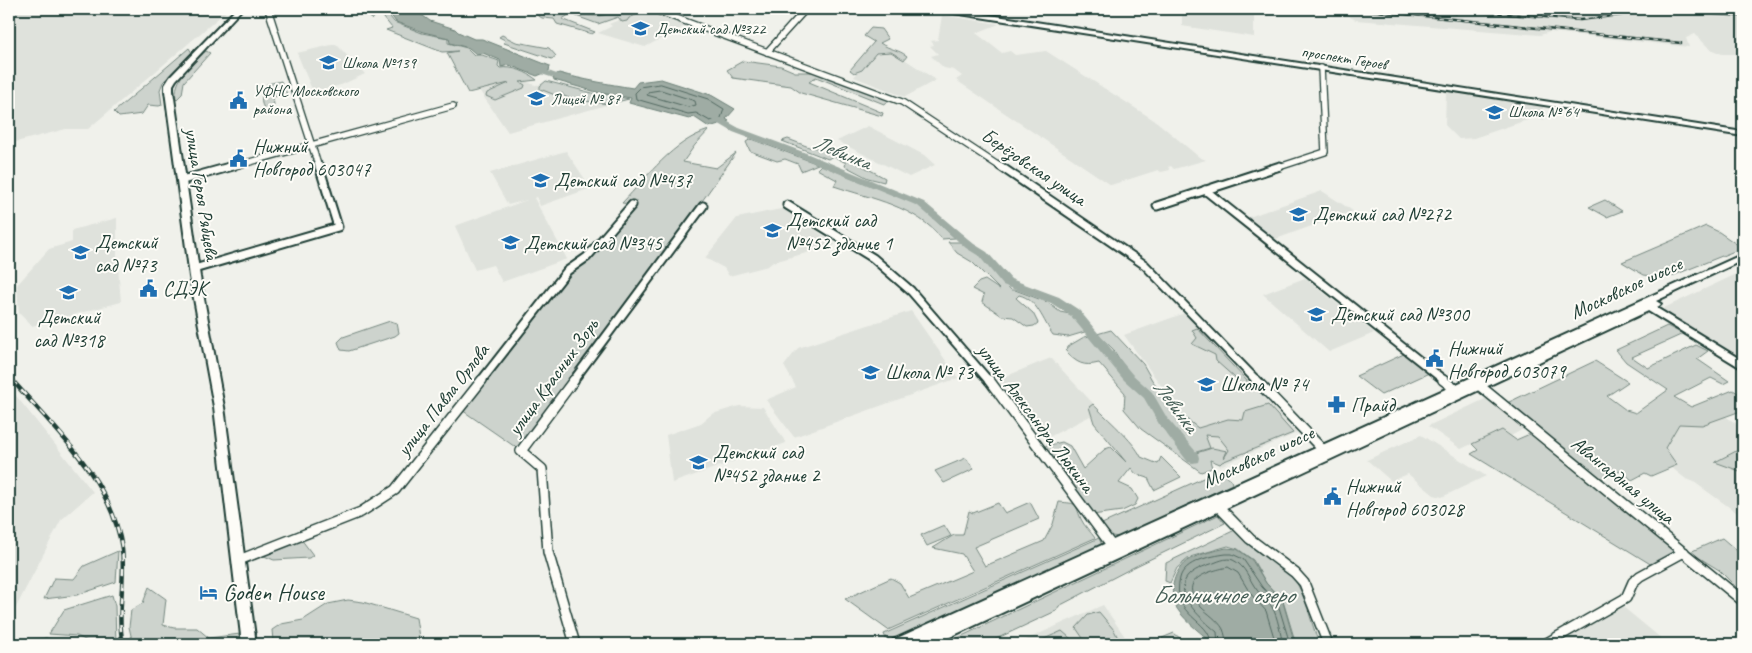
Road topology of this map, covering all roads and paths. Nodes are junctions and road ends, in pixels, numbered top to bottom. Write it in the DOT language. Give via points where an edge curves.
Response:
graph roads {
  1 [pos="240,9"];
  2 [pos="268,9"];
  3 [pos="652,9"];
  4 [pos="806,9"];
  5 [pos="941,9"];
  6 [pos="962,9"];
  7 [pos="767,52"];
  8 [pos="1321,68"];
  9 [pos="453,106"];
  10 [pos="1743,133"];
  11 [pos="312,146"];
  12 [pos="182,180"];
  13 [pos="1205,190"];
  14 [pos="632,204"];
  15 [pos="703,206"];
  16 [pos="787,206"];
  17 [pos="1157,206"];
  18 [pos="1743,257"];
  19 [pos="1743,264"];
  20 [pos="194,269"];
  21 [pos="1646,305"];
  22 [pos="1743,365"];
  23 [pos="1480,386"];
  24 [pos="1455,389"];
  25 [pos="1326,453"];
  26 [pos="1215,503"];
  27 [pos="1112,546"];
  28 [pos="1684,552"];
  29 [pos="239,560"];
  30 [pos="1743,601"];
  31 [pos="249,644"];
  32 [pos="575,644"];
  33 [pos="898,644"];
  34 [pos="921,644"];
  35 [pos="1328,644"];
  36 [pos="1545,644"];
  1 -- 12 [label="main road, улица Героя Рябцева" via="169,85"];
  2 -- 11 [label="street"];
  3 -- 7 [label="street, Берёзовская улица"];
  4 -- 7 [label="street"];
  5 -- 8 [label="main road, проспект Героев"];
  6 -- 10 [label="main road, проспект Героев"];
  7 -- 25 [label="street, Берёзовская улица" via="902,102 1122,247 1149,269"];
  8 -- 10 [label="main road, проспект Героев"];
  8 -- 13 [label="street" via="1325,152"];
  9 -- 11 [label="street"];
  11 -- 12 [label="street"];
  11 -- 20 [label="street" via="338,227"];
  12 -- 20 [label="main road, улица Героя Рябцева"];
  13 -- 17 [label="street"];
  13 -- 24 [label="street"];
  14 -- 29 [label="street, улица Павла Орлова" via="587,256 567,271 395,490 361,512"];
  15 -- 32 [label="street, улица Красных Зорь" via="521,451 542,469 548,552"];
  16 -- 27 [label="street, улица Александра Люкина" via="874,258 911,291 984,375"];
  18 -- 21 [label="main road, Московское шоссе"];
  19 -- 21 [label="main road, Московское шоссе"];
  20 -- 29 [label="main road, улица Героя Рябцева" via="218,407"];
  21 -- 22 [label="street"];
  21 -- 23 [label="main road, Московское шоссе"];
  21 -- 24 [label="main road, Московское шоссе"];
  23 -- 25 [label="main road, Московское шоссе"];
  23 -- 28 [label="street, Авангардная улица"];
  24 -- 25 [label="main road, Московское шоссе"];
  25 -- 26 [label="main road, Московское шоссе"];
  26 -- 27 [label="main road, Московское шоссе"];
  26 -- 34 [label="main road, Московское шоссе"];
  26 -- 35 [label="street" via="1250,539 1304,583"];
  27 -- 33 [label="main road, Московское шоссе"];
  28 -- 30 [label="street, Авангардная улица"];
  28 -- 36 [label="street" via="1640,576 1633,582 1626,598"];
  29 -- 31 [label="main road, улица Героя Рябцева"];
}
